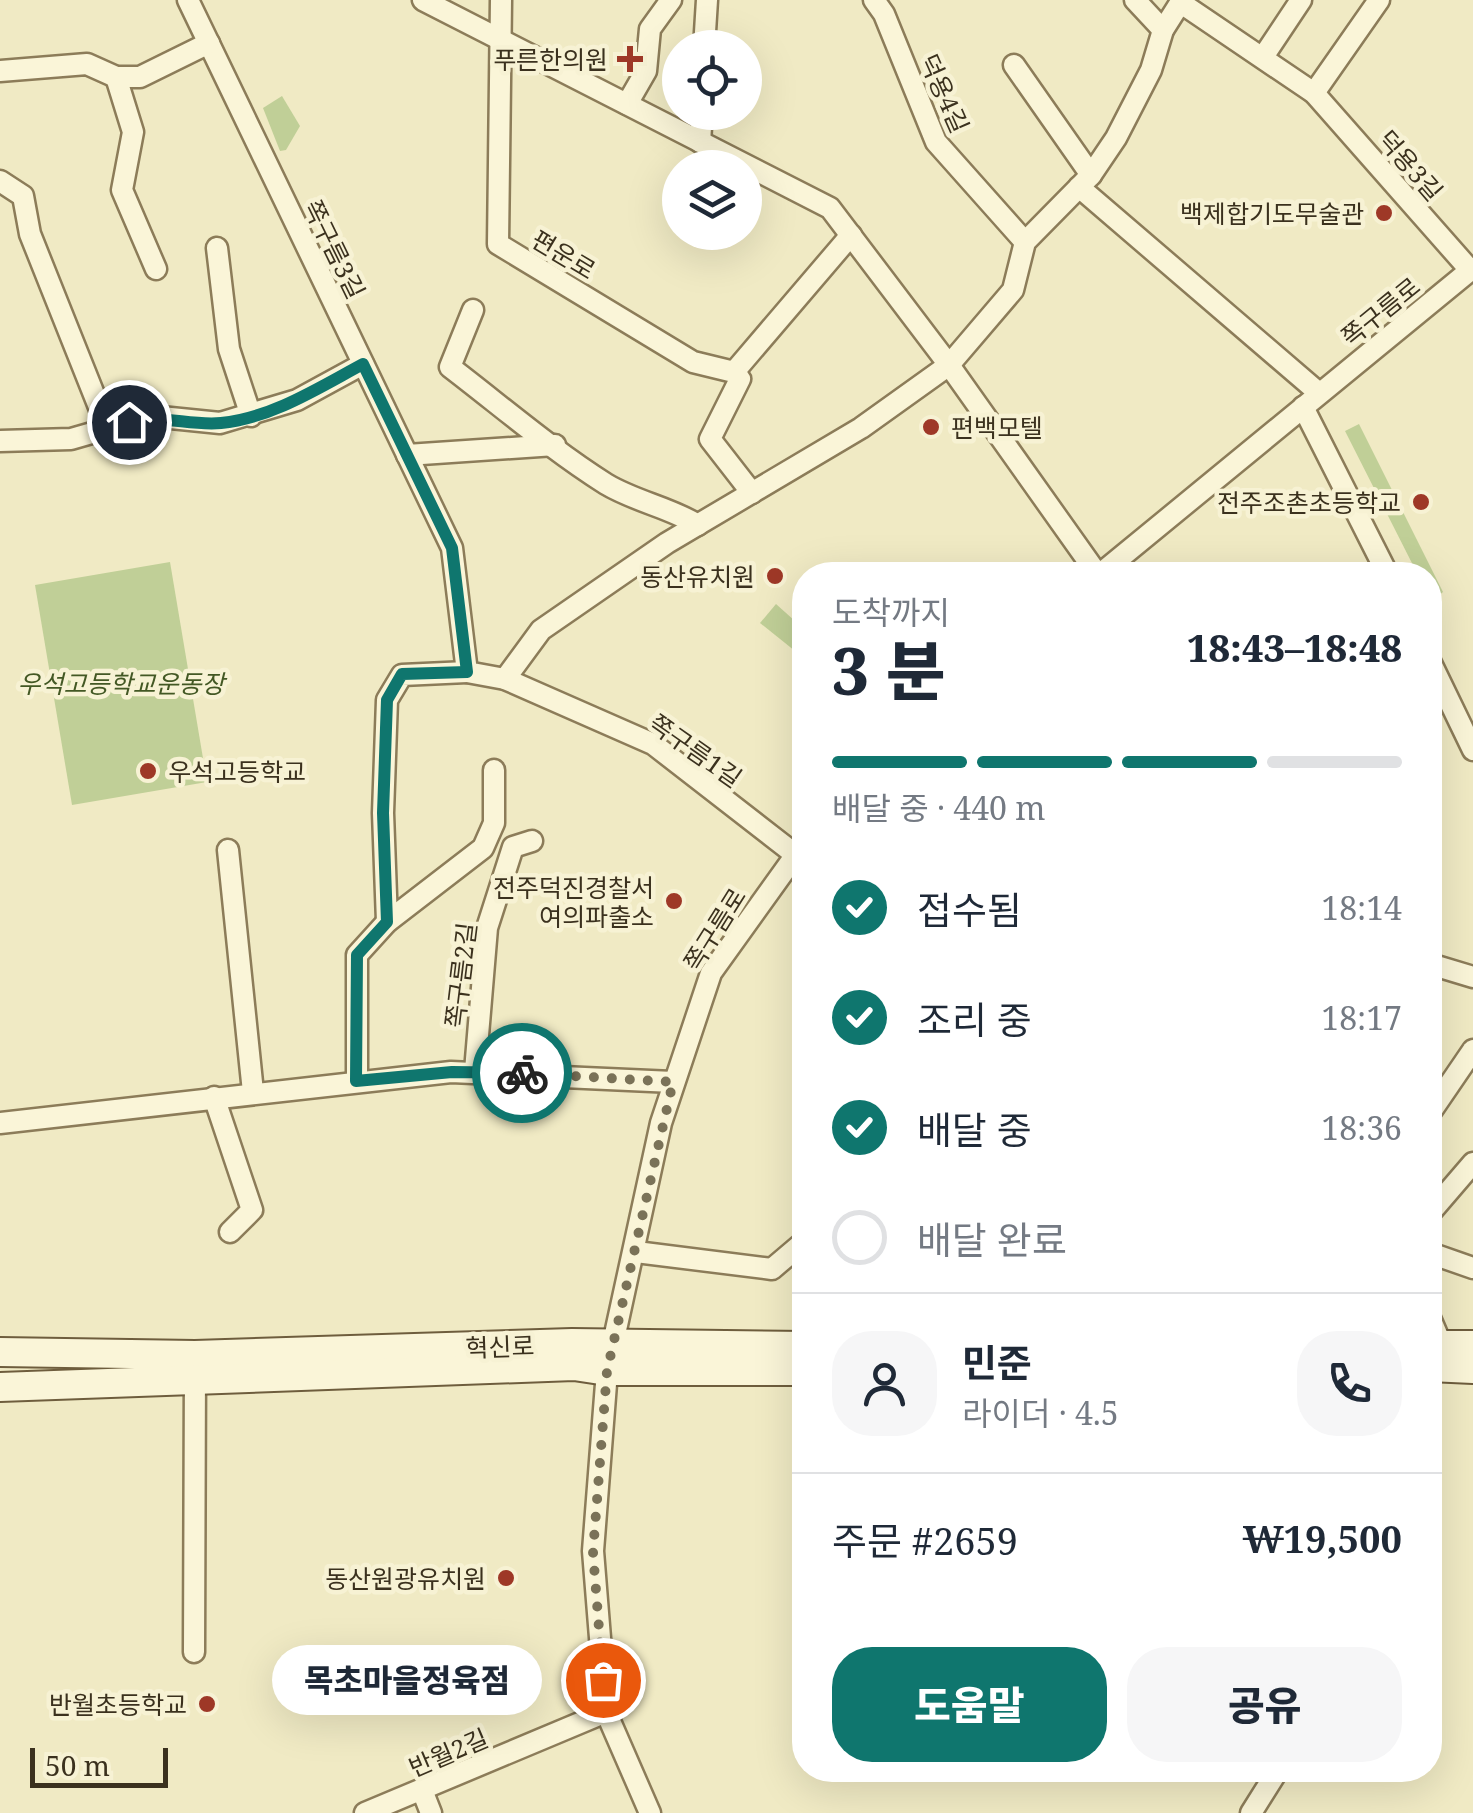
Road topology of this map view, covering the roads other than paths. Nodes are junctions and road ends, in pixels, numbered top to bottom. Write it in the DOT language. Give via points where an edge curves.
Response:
graph roads {
  1 [pos="188,0"];
  2 [pos="423,0"];
  3 [pos="501,0"];
  4 [pos="670,0"];
  5 [pos="706,0"];
  6 [pos="874,0"];
  7 [pos="1135,0"];
  8 [pos="1301,0"];
  9 [pos="1379,0"];
  10 [pos="1182,2"];
  11 [pos="705,30"];
  12 [pos="1163,30"];
  13 [pos="499,37"];
  14 [pos="209,44"];
  15 [pos="1263,57"];
  16 [pos="1014,65"];
  17 [pos="0,71"];
  18 [pos="116,77"];
  19 [pos="1314,93"];
  20 [pos="628,104"];
  21 [pos="701,130"];
  22 [pos="700,142"];
  23 [pos="0,181"];
  24 [pos="1085,181"];
  25 [pos="851,236"];
  26 [pos="1026,242"];
  27 [pos="216,248"];
  28 [pos="156,269"];
  29 [pos="1472,269"];
  30 [pos="473,310"];
  31 [pos="363,364"];
  32 [pos="950,365"];
  33 [pos="734,372"];
  34 [pos="1311,400"];
  35 [pos="251,416"];
  36 [pos="107,427"];
  37 [pos="0,441"];
  38 [pos="555,445"];
  39 [pos="407,455"];
  40 [pos="752,493"];
  41 [pos="698,525"];
  42 [pos="1089,562"];
  43 [pos="1114,562"];
  44 [pos="1382,562"];
  45 [pos="467,672"];
  46 [pos="505,678"];
  47 [pos="1442,686"];
  48 [pos="1473,750"];
  49 [pos="494,770"];
  50 [pos="532,840"];
  51 [pos="792,846"];
  52 [pos="228,850"];
  53 [pos="792,865"];
  54 [pos="387,922"];
  55 [pos="1442,969"];
  56 [pos="1471,980"];
  57 [pos="1473,1050"];
  58 [pos="475,1071"];
  59 [pos="356,1081"];
  60 [pos="673,1082"];
  61 [pos="253,1092"];
  62 [pos="1442,1095"];
  63 [pos="214,1097"];
  64 [pos="0,1123"];
  65 [pos="1473,1163"];
  66 [pos="1442,1200"];
  67 [pos="230,1232"];
  68 [pos="636,1252"];
  69 [pos="792,1252"];
  70 [pos="1442,1257"];
  71 [pos="1473,1268"];
  72 [pos="792,1347"];
  73 [pos="0,1352"];
  74 [pos="1444,1354"];
  75 [pos="610,1359"];
  76 [pos="195,1366"];
  77 [pos="1473,1369"];
  78 [pos="792,1370"];
  79 [pos="0,1387"];
  80 [pos="194,1652"];
  81 [pos="606,1712"];
  82 [pos="1270,1782"];
  83 [pos="422,1790"];
  84 [pos="365,1813"];
  85 [pos="431,1813"];
  86 [pos="650,1813"];
  87 [pos="1251,1813"];
  1 -- 14 [label="street, 쪽구름3길"];
  2 -- 13 [label="street"];
  3 -- 13 [label="street, 편운로"];
  4 -- 20 [label="street" via="650,29 646,71"];
  5 -- 11 [label="street"];
  6 -- 26 [label="street, 덕용4길" via="936,142"];
  7 -- 12 [label="street"];
  8 -- 15 [label="street"];
  9 -- 19 [label="street"];
  10 -- 12 [label="street"];
  10 -- 15 [label="street, 덕용3길"];
  12 -- 24 [label="street" via="1150,70"];
  13 -- 20 [label="street"];
  13 -- 33 [label="street, 편운로" via="498,244 693,362"];
  14 -- 18 [label="street" via="140,77"];
  14 -- 31 [label="street, 쪽구름3길"];
  15 -- 19 [label="street, 덕용3길"];
  16 -- 24 [label="street"];
  17 -- 18 [label="street" via="87,64"];
  18 -- 28 [label="street" via="132,132 122,190"];
  19 -- 29 [label="street, 덕용3길"];
  20 -- 22 [label="street"];
  21 -- 22 [label="street"];
  22 -- 25 [label="street" via="830,208"];
  23 -- 36 [label="street" via="23,196 30,234"];
  24 -- 26 [label="street"];
  24 -- 34 [label="street"];
  25 -- 32 [label="street"];
  25 -- 33 [label="street"];
  26 -- 32 [label="street" via="1013,290"];
  27 -- 35 [label="street" via="229,349"];
  29 -- 34 [label="street, 쪽구름로"];
  30 -- 38 [label="street" via="450,367"];
  31 -- 35 [label="street"];
  31 -- 39 [label="street"];
  32 -- 40 [label="street"];
  32 -- 42 [label="street"];
  33 -- 40 [label="street" via="740,379 710,439"];
  34 -- 43 [label="street, 쪽구름로"];
  34 -- 44 [label="street"];
  35 -- 36 [label="street" via="220,423 151,416"];
  36 -- 37 [label="street" via="71,439"];
  38 -- 39 [label="street"];
  38 -- 41 [label="street" via="606,484"];
  39 -- 45 [label="street" via="452,548"];
  40 -- 41 [label="street"];
  41 -- 46 [label="street" via="542,630"];
  45 -- 46 [label="street, 쪽구름1길"];
  45 -- 54 [label="street" via="402,674 387,700"];
  46 -- 51 [label="street, 쪽구름1길" via="653,744"];
  47 -- 48 [label="street"];
  49 -- 54 [label="street" via="494,822 482,848"];
  50 -- 58 [label="street, 쪽구름2길" via="513,847 487,928"];
  52 -- 61 [label="street"];
  53 -- 60 [label="street, 쪽구름로" via="712,973"];
  54 -- 59 [label="street" via="357,955"];
  55 -- 56 [label="street"];
  57 -- 62 [label="street"];
  58 -- 59 [label="street"];
  58 -- 60 [label="street"];
  59 -- 61 [label="street"];
  60 -- 68 [label="street, 쪽구름로"];
  61 -- 63 [label="street"];
  63 -- 64 [label="street"];
  63 -- 67 [label="street" via="252,1210"];
  65 -- 66 [label="street"];
  68 -- 69 [label="street" via="772,1269"];
  68 -- 75 [label="street, 쪽구름로"];
  70 -- 71 [label="street"];
  72 -- 75 [label="street, 혁신로"];
  73 -- 76 [label="street, 혁신로"];
  74 -- 77 [label="street"];
  75 -- 76 [label="street, 혁신로" via="574,1366"];
  75 -- 78 [label="street, 혁신로"];
  75 -- 81 [label="street, 쪽구름로" via="593,1552"];
  76 -- 79 [label="street, 혁신로"];
  76 -- 80 [label="street"];
  81 -- 83 [label="street, 반월2길"];
  81 -- 86 [label="street, 쪽구름로"];
  82 -- 87 [label="street"];
  83 -- 84 [label="street, 반월2길"];
  83 -- 85 [label="street"];
}
